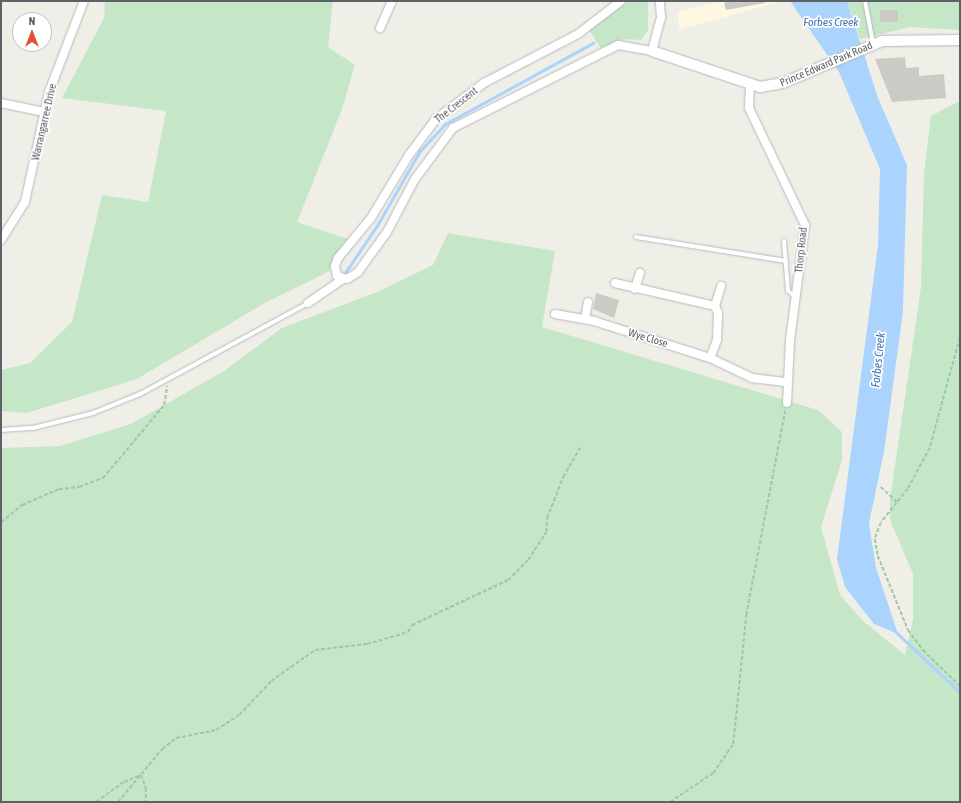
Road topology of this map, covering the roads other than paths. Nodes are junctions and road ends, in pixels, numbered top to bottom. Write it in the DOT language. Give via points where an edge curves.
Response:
graph roads {
  1 [pos="84,1"];
  2 [pos="392,1"];
  3 [pos="621,1"];
  4 [pos="660,1"];
  5 [pos="865,1"];
  6 [pos="380,28"];
  7 [pos="960,40"];
  8 [pos="869,45"];
  9 [pos="652,51"];
  10 [pos="750,86"];
  11 [pos="1,103"];
  12 [pos="44,112"];
  13 [pos="636,237"];
  14 [pos="1,240"];
  15 [pos="784,241"];
  16 [pos="786,261"];
  17 [pos="640,273"];
  18 [pos="343,279"];
  19 [pos="615,283"];
  20 [pos="721,286"];
  21 [pos="635,289"];
  22 [pos="796,296"];
  23 [pos="588,302"];
  24 [pos="308,303"];
  25 [pos="715,306"];
  26 [pos="555,314"];
  27 [pos="585,319"];
  28 [pos="710,358"];
  29 [pos="787,382"];
  30 [pos="787,402"];
  31 [pos="1,430"];
  1 -- 12 [label="street, Warrangarree Drive" via="56,70"];
  2 -- 6 [label="street"];
  3 -- 18 [label="street, The Crescent" via="578,34 484,83 436,119 409,155 371,218 338,258 335,273"];
  4 -- 9 [label="street" via="661,17"];
  5 -- 8 [label="lane"];
  7 -- 8 [label="street, Prince Edward Park Road"];
  8 -- 10 [label="street, Prince Edward Park Road" via="779,84"];
  9 -- 10 [label="street, Prince Edward Park Road"];
  9 -- 18 [label="street, The Crescent" via="618,46 453,128 419,173 387,232 362,266 352,276"];
  10 -- 22 [label="street, Thorp Road" via="749,108 805,226"];
  11 -- 12 [label="street"];
  12 -- 14 [label="street, Warrangarree Drive" via="25,202"];
  13 -- 16 [label="lane"];
  15 -- 16 [label="lane"];
  16 -- 22 [label="lane" via="788,291"];
  17 -- 21 [label="street"];
  18 -- 24 [label="street, The Crescent"];
  19 -- 21 [label="street"];
  20 -- 25 [label="street"];
  21 -- 25 [label="street"];
  22 -- 29 [label="street, Thorp Road"];
  23 -- 27 [label="street"];
  24 -- 31 [label="lane" via="167,380 93,413 33,428"];
  25 -- 28 [label="street" via="718,313 717,340"];
  26 -- 27 [label="street, Wye Close"];
  27 -- 28 [label="street, Wye Close"];
  28 -- 29 [label="street, Wye Close" via="752,378"];
  29 -- 30 [label="street, Thorp Road"];
}
